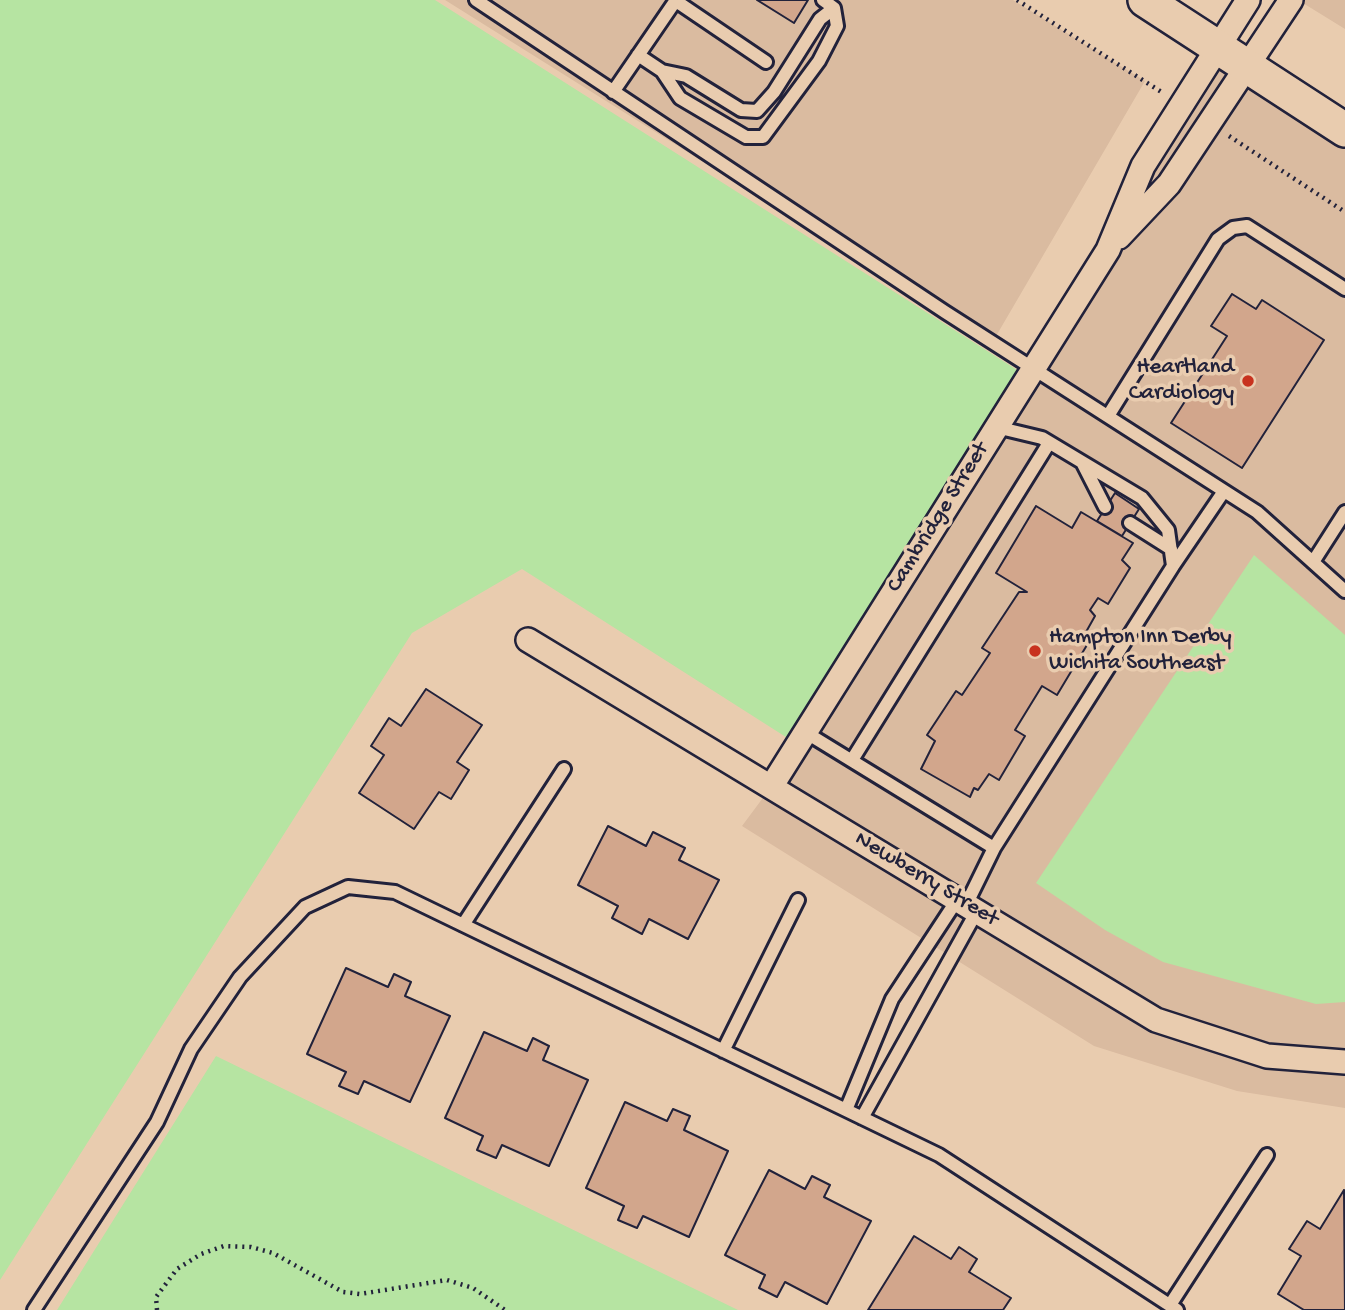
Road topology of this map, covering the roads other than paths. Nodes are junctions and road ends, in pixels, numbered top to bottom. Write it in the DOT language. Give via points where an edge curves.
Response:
graph roads {
  1 [pos="476,0"];
  2 [pos="676,0"];
  3 [pos="823,0"];
  4 [pos="1145,0"];
  5 [pos="1248,0"];
  6 [pos="1291,0"];
  7 [pos="834,8"];
  8 [pos="1219,48"];
  9 [pos="638,55"];
  10 [pos="766,62"];
  11 [pos="1248,66"];
  12 [pos="662,71"];
  13 [pos="613,92"];
  14 [pos="1345,130"];
  15 [pos="1108,250"];
  16 [pos="1345,289"];
  17 [pos="1034,368"];
  18 [pos="1108,416"];
  19 [pos="996,427"];
  20 [pos="1049,443"];
  21 [pos="1083,464"];
  22 [pos="1224,491"];
  23 [pos="1105,507"];
  24 [pos="1345,512"];
  25 [pos="1130,523"];
  26 [pos="1171,549"];
  27 [pos="1313,562"];
  28 [pos="1173,566"];
  29 [pos="1345,591"];
  30 [pos="528,640"];
  31 [pos="805,732"];
  32 [pos="852,760"];
  33 [pos="564,769"];
  34 [pos="771,787"];
  35 [pos="994,848"];
  36 [pos="798,900"];
  37 [pos="967,905"];
  38 [pos="463,925"];
  39 [pos="877,1038"];
  40 [pos="900,1049"];
  41 [pos="723,1051"];
  42 [pos="1345,1062"];
  43 [pos="846,1110"];
  44 [pos="862,1118"];
  45 [pos="1267,1155"];
  46 [pos="1174,1308"];
  47 [pos="34,1310"];
  1 -- 13 [label="lane"];
  2 -- 9 [label="lane"];
  2 -- 10 [label="lane"];
  3 -- 7 [label="lane"];
  4 -- 8 [label="main road"];
  5 -- 8 [label="street, Cambridge Street"];
  6 -- 11 [label="street, Cambridge Street"];
  7 -- 12 [label="lane" via="820,19 757,111 741,110 686,76"];
  7 -- 12 [label="lane" via="836,26 819,61 764,137 746,137 680,98"];
  8 -- 11 [label="main road"];
  8 -- 15 [label="street, Cambridge Street" via="1143,166"];
  9 -- 12 [label="lane"];
  9 -- 13 [label="lane"];
  11 -- 14 [label="main road"];
  11 -- 15 [label="street, Cambridge Street" via="1169,184"];
  13 -- 17 [label="lane"];
  15 -- 17 [label="street, Cambridge Street"];
  16 -- 18 [label="lane" via="1247,226 1233,228 1218,239"];
  17 -- 18 [label="lane"];
  17 -- 19 [label="street, Cambridge Street"];
  18 -- 22 [label="lane"];
  19 -- 20 [label="lane"];
  19 -- 31 [label="street, Cambridge Street"];
  20 -- 21 [label="lane"];
  20 -- 32 [label="lane"];
  21 -- 23 [label="lane"];
  21 -- 26 [label="lane" via="1142,498 1168,530"];
  22 -- 27 [label="lane" via="1257,512"];
  22 -- 28 [label="lane"];
  24 -- 27 [label="lane"];
  25 -- 26 [label="lane"];
  26 -- 28 [label="lane"];
  27 -- 29 [label="lane"];
  28 -- 35 [label="lane"];
  30 -- 34 [label="street, Newberry Street"];
  31 -- 32 [label="lane"];
  31 -- 34 [label="street, Cambridge Street"];
  32 -- 35 [label="lane"];
  33 -- 38 [label="lane"];
  34 -- 37 [label="street, Newberry Street"];
  35 -- 37 [label="lane"];
  36 -- 41 [label="lane"];
  37 -- 39 [label="lane" via="892,999"];
  37 -- 40 [label="lane"];
  37 -- 42 [label="street, Newberry Street" via="1157,1020 1267,1056"];
  38 -- 41 [label="lane"];
  38 -- 47 [label="lane" via="395,892 348,887 305,907 240,977 191,1049 157,1122"];
  39 -- 40 [label="lane"];
  39 -- 43 [label="lane"];
  40 -- 44 [label="lane"];
  41 -- 43 [label="lane"];
  43 -- 44 [label="lane"];
  44 -- 46 [label="lane" via="939,1155"];
  45 -- 46 [label="lane"];
}
